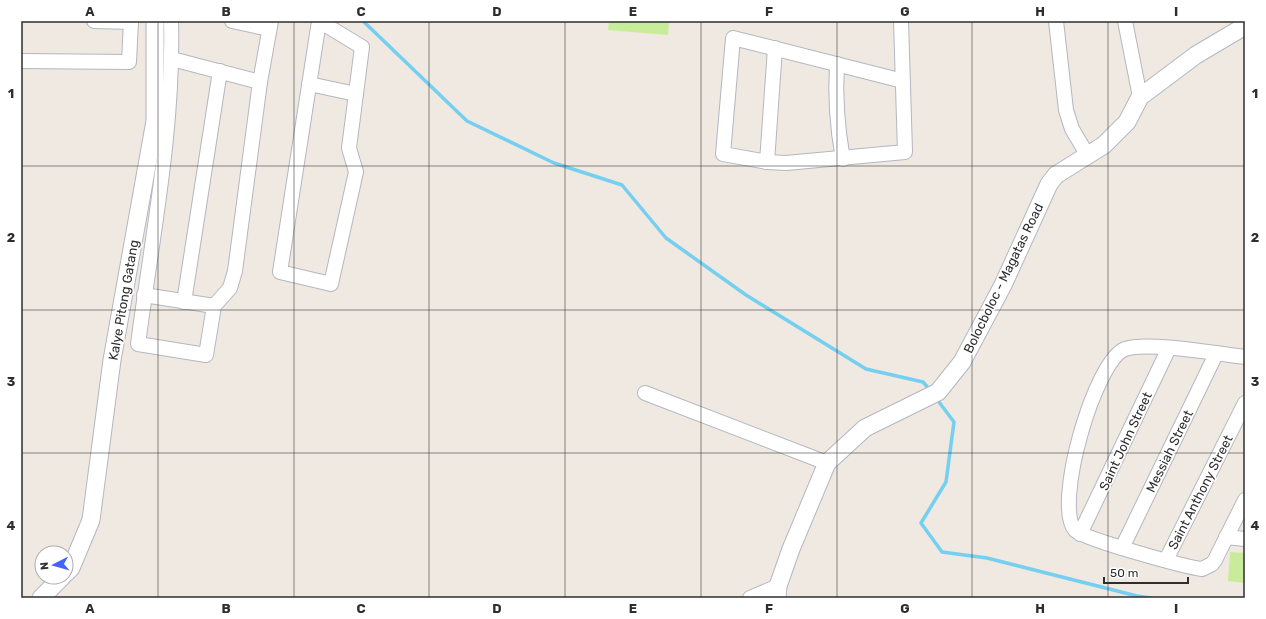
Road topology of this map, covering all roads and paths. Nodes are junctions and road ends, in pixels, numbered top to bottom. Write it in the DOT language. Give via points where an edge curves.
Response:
graph roads {
  1 [pos="94,21"];
  2 [pos="155,21"];
  3 [pos="171,21"];
  4 [pos="232,21"];
  5 [pos="319,21"];
  6 [pos="901,21"];
  7 [pos="1056,21"];
  8 [pos="1125,21"];
  9 [pos="131,22"];
  10 [pos="270,25"];
  11 [pos="1245,26"];
  12 [pos="776,48"];
  13 [pos="172,59"];
  14 [pos="21,61"];
  15 [pos="837,64"];
  16 [pos="220,71"];
  17 [pos="903,81"];
  18 [pos="260,82"];
  19 [pos="309,84"];
  20 [pos="356,94"];
  21 [pos="1140,97"];
  22 [pos="1088,156"];
  23 [pos="843,159"];
  24 [pos="768,162"];
  25 [pos="144,296"];
  26 [pos="184,302"];
  27 [pos="214,306"];
  28 [pos="1169,348"];
  29 [pos="1216,354"];
  30 [pos="1245,357"];
  31 [pos="645,393"];
  32 [pos="1245,403"];
  33 [pos="827,463"];
  34 [pos="1245,500"];
  35 [pos="1080,534"];
  36 [pos="1226,537"];
  37 [pos="1245,539"];
  38 [pos="1122,548"];
  39 [pos="1166,560"];
  40 [pos="74,561"];
  41 [pos="54,585"];
  42 [pos="778,592"];
  43 [pos="40,598"];
  44 [pos="750,598"];
  1 -- 9 [label="street"];
  2 -- 40 [label="street, Kalye Pitong Gatang" via="155,122 112,360 91,520"];
  3 -- 13 [label="street"];
  4 -- 10 [label="street"];
  5 -- 19 [label="street"];
  5 -- 20 [label="street" via="362,47"];
  6 -- 17 [label="street"];
  7 -- 22 [label="street" via="1066,110 1072,129"];
  8 -- 21 [label="street"];
  9 -- 14 [label="street" via="129,62"];
  10 -- 18 [label="street"];
  11 -- 21 [label="street, Bolocboloc - Magatas Road" via="1196,55"];
  12 -- 15 [label="street"];
  12 -- 24 [label="street"];
  12 -- 24 [label="street" via="733,38 723,154"];
  13 -- 16 [label="street"];
  13 -- 25 [label="street" via="169,118"];
  15 -- 17 [label="street"];
  15 -- 23 [label="street" via="835,97"];
  16 -- 18 [label="street"];
  16 -- 26 [label="street"];
  17 -- 23 [label="street" via="905,152"];
  18 -- 27 [label="street" via="235,272 230,288"];
  19 -- 20 [label="street"];
  19 -- 20 [label="street" via="280,272 331,284 356,172 349,148"];
  21 -- 22 [label="street, Bolocboloc - Magatas Road" via="1127,122 1104,145"];
  22 -- 33 [label="street, Bolocboloc - Magatas Road" via="1056,175 1049,184 1003,285 962,362 932,395 865,428"];
  23 -- 24 [label="street"];
  25 -- 26 [label="street"];
  25 -- 27 [label="street" via="138,344 206,355"];
  26 -- 27 [label="street"];
  28 -- 29 [label="street"];
  28 -- 35 [label="street, Saint John Street"];
  28 -- 35 [label="street" via="1137,347 1117,353 1093,397 1074,458 1070,486 1071,523"];
  29 -- 30 [label="street"];
  29 -- 38 [label="street, Messiah Street"];
  31 -- 33 [label="street"];
  32 -- 39 [label="street, Saint Anthony Street"];
  33 -- 42 [label="street, Bolocboloc - Magatas Road" via="805,514"];
  34 -- 36 [label="street"];
  35 -- 38 [label="street"];
  36 -- 37 [label="street"];
  36 -- 39 [label="street" via="1215,560 1207,568"];
  38 -- 39 [label="street"];
  41 -- 43 [label="street"];
  42 -- 44 [label="street"];
}
